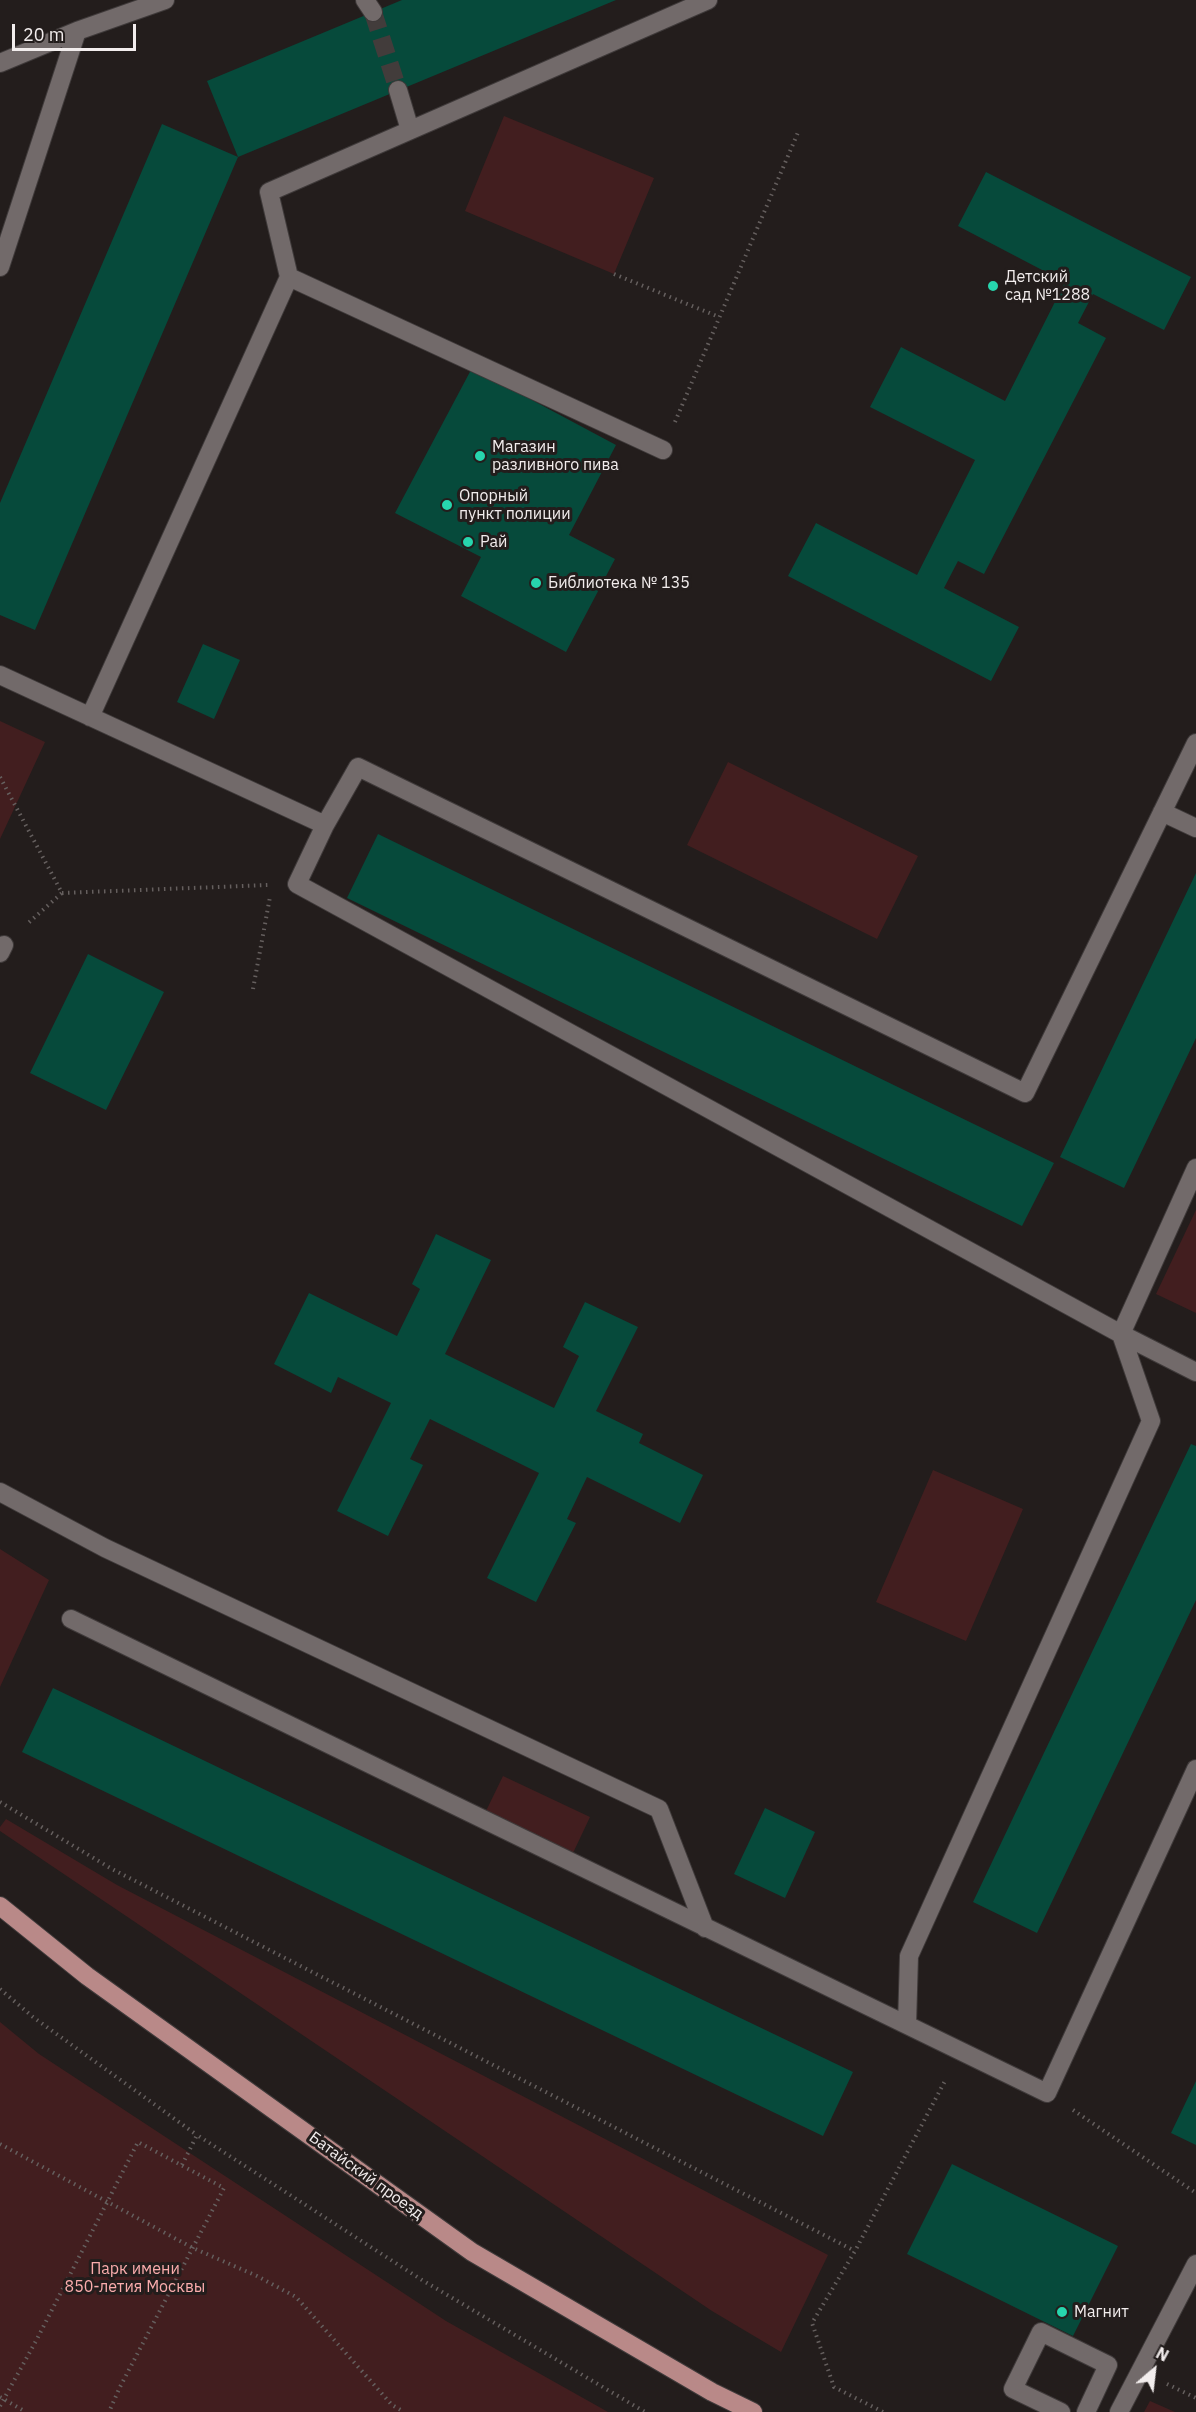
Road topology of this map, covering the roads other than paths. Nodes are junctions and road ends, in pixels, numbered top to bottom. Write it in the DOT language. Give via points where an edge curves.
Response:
graph roads {
  1 [pos="165,0"];
  2 [pos="708,0"];
  3 [pos="77,31"];
  4 [pos="0,63"];
  5 [pos="398,90"];
  6 [pos="410,130"];
  7 [pos="0,267"];
  8 [pos="289,277"];
  9 [pos="663,450"];
  10 [pos="0,675"];
  11 [pos="90,717"];
  12 [pos="1196,743"];
  13 [pos="1162,812"];
  14 [pos="325,825"];
  15 [pos="1196,828"];
  16 [pos="1196,1168"];
  17 [pos="1121,1334"];
  18 [pos="1196,1372"];
  19 [pos="0,1492"];
  20 [pos="71,1619"];
  21 [pos="1196,1769"];
  22 [pos="0,1906"];
  23 [pos="705,1928"];
  24 [pos="907,2025"];
  25 [pos="1196,2264"];
  26 [pos="1089,2405"];
  27 [pos="753,2412"];
  28 [pos="1061,2412"];
  29 [pos="1119,2412"];
  1 -- 3 [label="street"];
  2 -- 6 [label="street"];
  3 -- 4 [label="street"];
  3 -- 7 [label="street"];
  5 -- 6 [label="street"];
  6 -- 8 [label="street" via="269,192"];
  8 -- 9 [label="street"];
  8 -- 11 [label="street"];
  10 -- 11 [label="street"];
  11 -- 14 [label="street"];
  12 -- 13 [label="street"];
  13 -- 14 [label="street" via="1025,1094 358,767"];
  13 -- 15 [label="street"];
  14 -- 17 [label="street" via="297,884"];
  16 -- 17 [label="street"];
  17 -- 18 [label="street"];
  17 -- 24 [label="street" via="1150,1421 909,1956"];
  19 -- 23 [label="street" via="105,1548 659,1809"];
  20 -- 23 [label="street"];
  21 -- 24 [label="street" via="1047,2093"];
  22 -- 27 [label="main road, Батайский проезд" via="87,1976 472,2252"];
  23 -- 24 [label="street"];
  25 -- 29 [label="street"];
  26 -- 28 [label="street" via="1108,2365 1041,2332 1013,2389"];
  26 -- 29 [label="street"];
}
